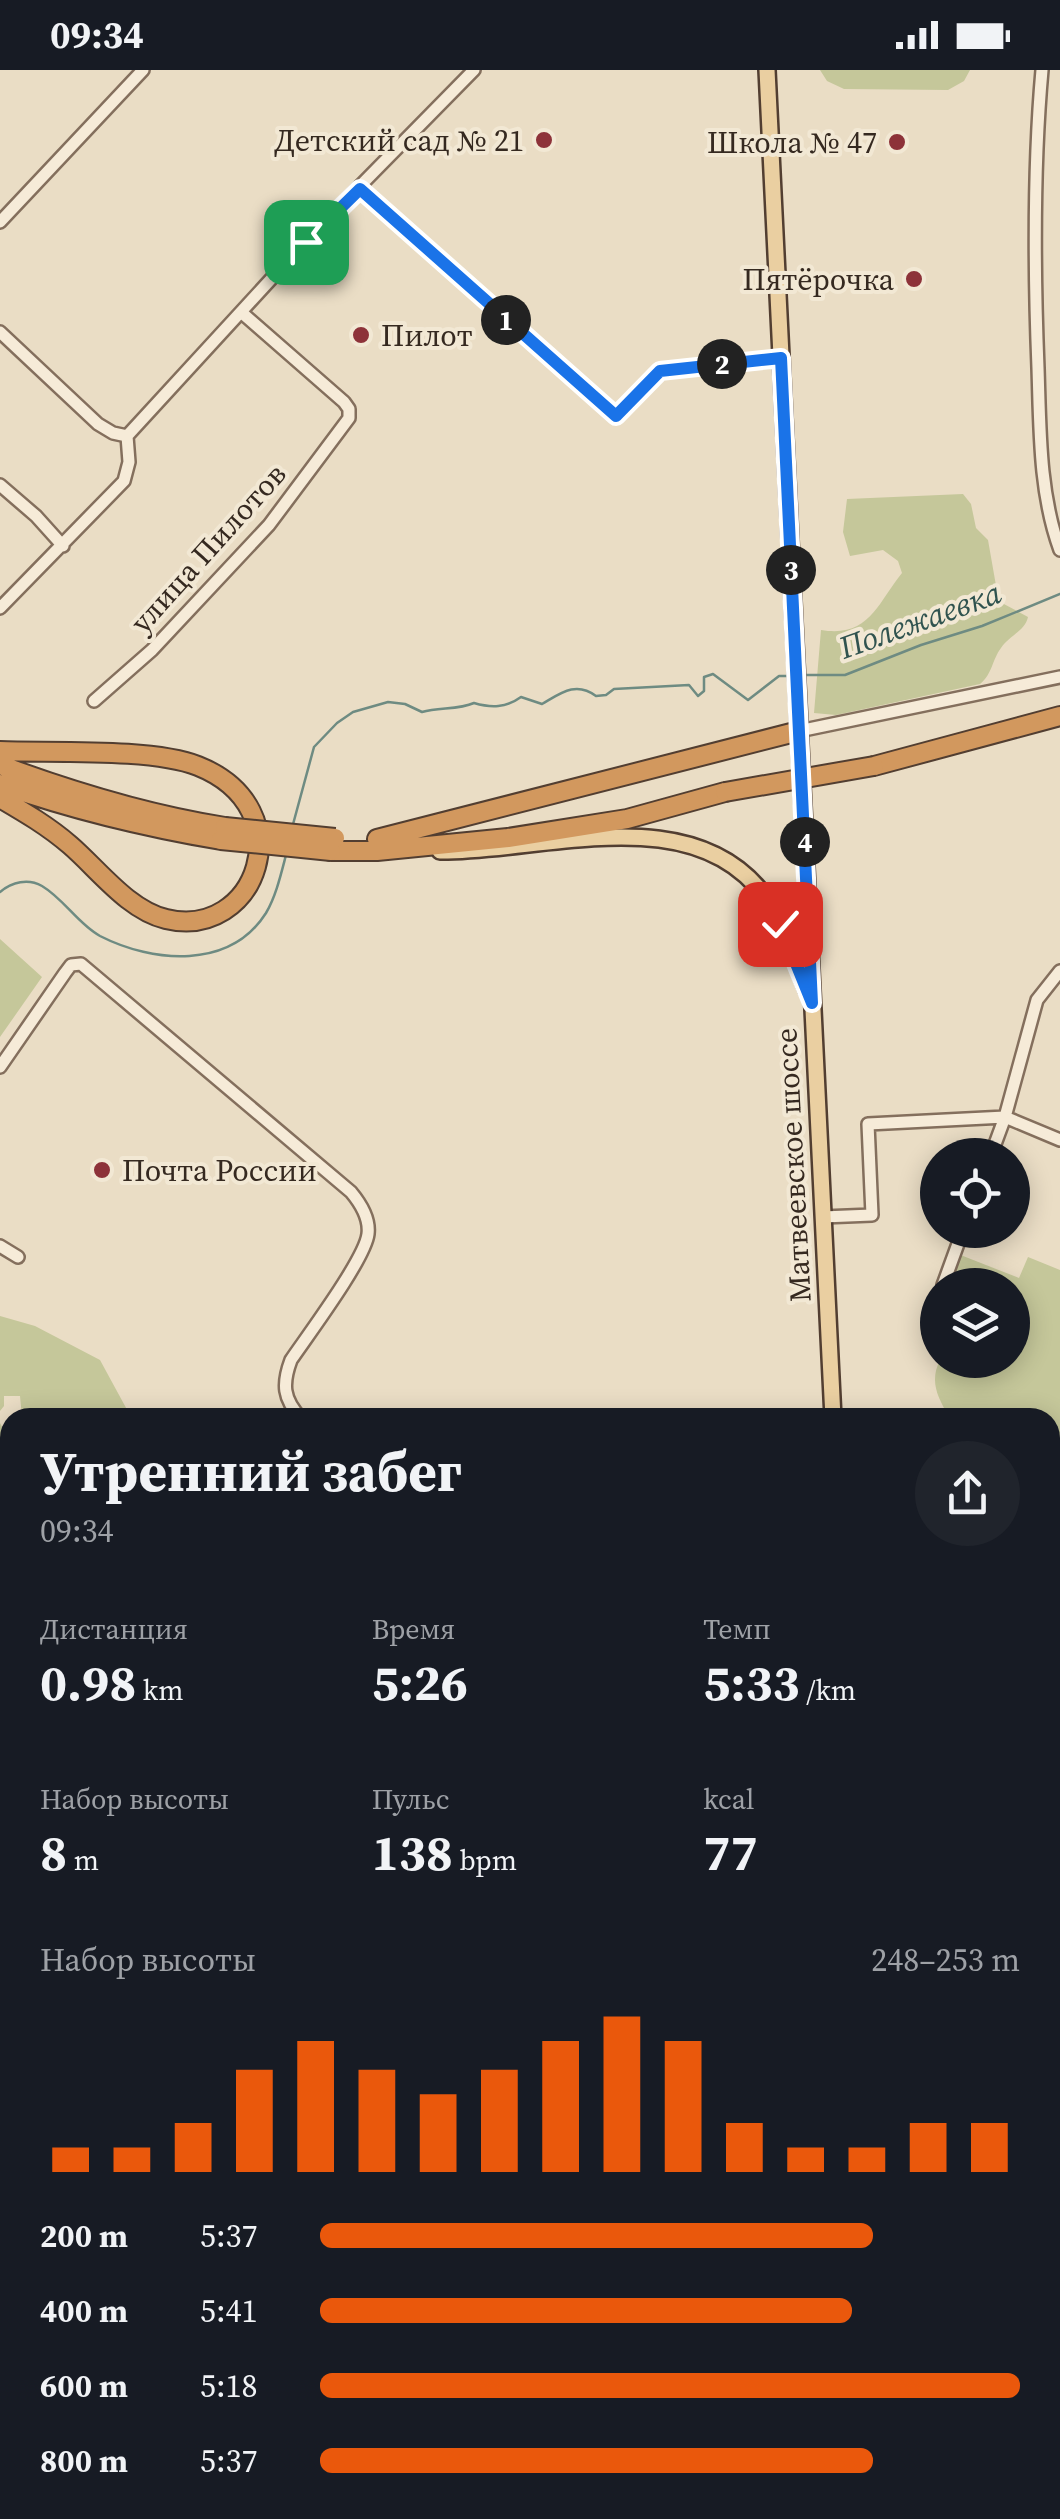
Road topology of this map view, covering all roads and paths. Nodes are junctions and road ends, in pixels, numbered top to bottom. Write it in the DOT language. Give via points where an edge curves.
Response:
graph roads {
  1 [pos="143,70"];
  2 [pos="474,70"];
  3 [pos="767,70"];
  4 [pos="1042,70"];
  5 [pos="360,189"];
  6 [pos="0,222"];
  7 [pos="241,312"];
  8 [pos="0,332"];
  9 [pos="781,358"];
  10 [pos="127,436"];
  11 [pos="0,485"];
  12 [pos="63,546"];
  13 [pos="1060,550"];
  14 [pos="0,608"];
  15 [pos="1060,678"];
  16 [pos="94,701"];
  17 [pos="1060,716"];
  18 [pos="799,730"];
  19 [pos="0,750"];
  20 [pos="0,765"];
  21 [pos="0,784"];
  22 [pos="0,798"];
  23 [pos="223,834"];
  24 [pos="377,845"];
  25 [pos="1060,971"];
  26 [pos="812,1003"];
  27 [pos="0,1067"];
  28 [pos="1005,1117"];
  29 [pos="997,1138"];
  30 [pos="1060,1140"];
  31 [pos="822,1217"];
  32 [pos="0,1246"];
  33 [pos="18,1256"];
  34 [pos="293,1408"];
  35 [pos="832,1408"];
  1 -- 6 [label="street"];
  2 -- 5 [label="street"];
  3 -- 9 [label="main road, Матвеевское шоссе"];
  4 -- 13 [label="street" via="1034,224 1040,431"];
  5 -- 7 [label="street"];
  5 -- 9 [label="street" via="616,416 660,371"];
  7 -- 10 [label="street"];
  7 -- 16 [label="street, улица Пилотов" via="344,402 349,418 269,526"];
  8 -- 10 [label="street" via="98,424"];
  9 -- 18 [label="main road, Матвеевское шоссе"];
  10 -- 12 [label="street" via="124,481"];
  11 -- 12 [label="street"];
  12 -- 14 [label="street"];
  15 -- 18 [label="street"];
  17 -- 24 [label="highway, bridge" via="874,766 725,792 610,822 508,838"];
  18 -- 24 [label="highway"];
  18 -- 26 [label="main road, Матвеевское шоссе"];
  19 -- 22 [label="highway" via="194,764 249,804 260,832 257,865 226,908 196,920 165,919 133,902 40,821"];
  20 -- 23 [label="highway"];
  21 -- 23 [label="highway" via="134,825"];
  23 -- 24 [label="highway, bridge"];
  24 -- 26 [label="main road" via="460,852 631,838 696,846 737,869 769,902"];
  25 -- 28 [label="street" via="1037,1000"];
  26 -- 31 [label="main road, Матвеевское шоссе"];
  27 -- 34 [label="street" via="65,973 81,964 352,1192 369,1230 356,1262 292,1360 284,1389"];
  28 -- 29 [label="street"];
  28 -- 30 [label="street"];
  28 -- 31 [label="street" via="868,1124 872,1215"];
  31 -- 35 [label="main road, Матвеевское шоссе"];
  32 -- 33 [label="street"];
}
